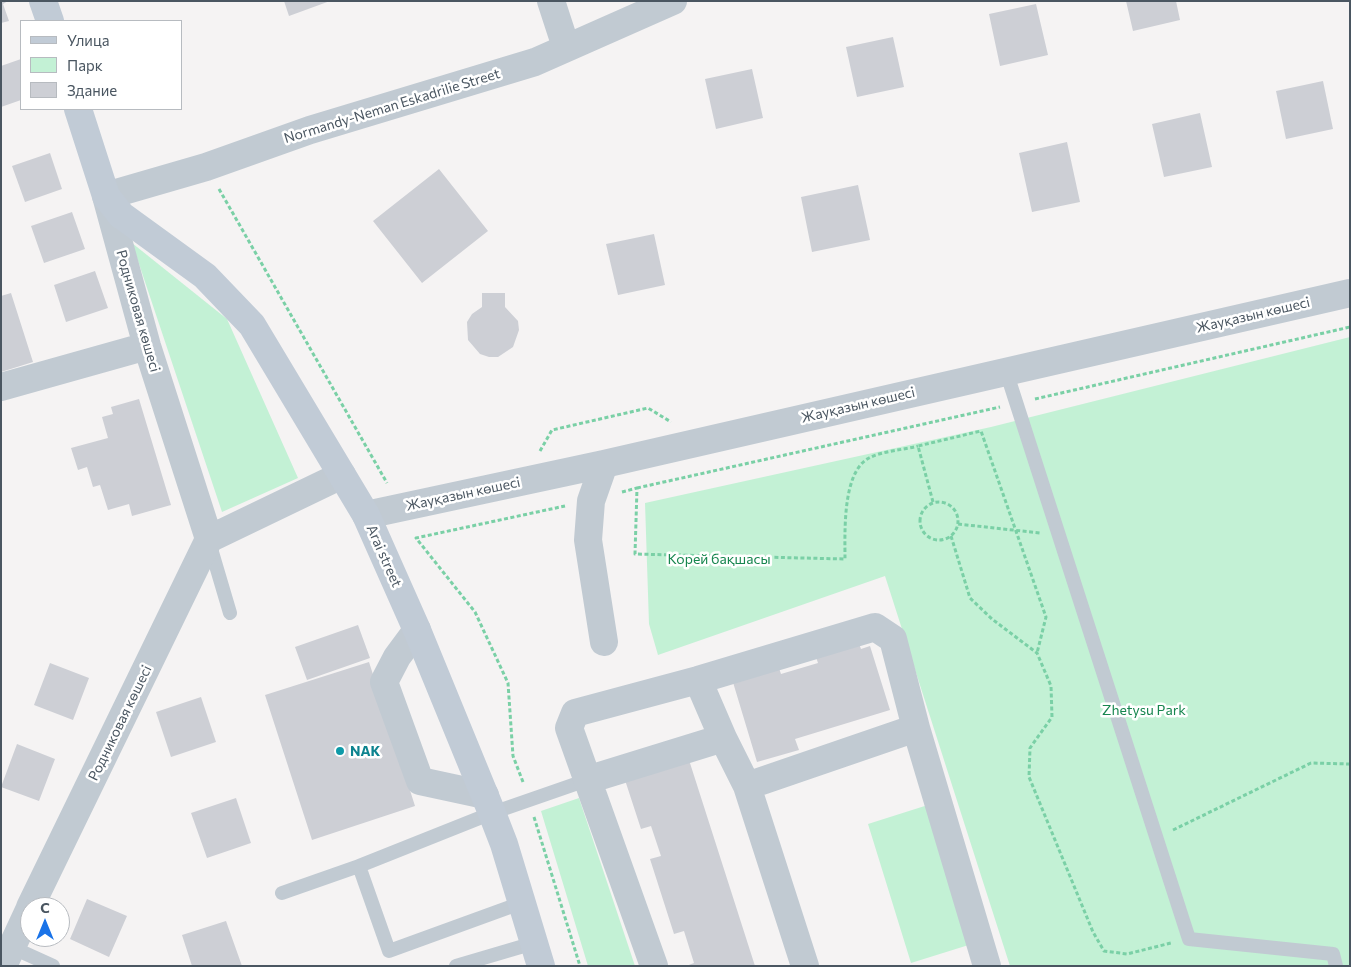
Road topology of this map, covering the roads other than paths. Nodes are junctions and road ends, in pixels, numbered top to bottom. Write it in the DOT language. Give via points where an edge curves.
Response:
graph roads {
  1 [pos="551,1"];
  2 [pos="673,1"];
  3 [pos="566,46"];
  4 [pos="78,110"];
  5 [pos="106,196"];
  6 [pos="1350,293"];
  7 [pos="147,346"];
  8 [pos="1006,371"];
  9 [pos="1,388"];
  10 [pos="604,464"];
  11 [pos="342,475"];
  12 [pos="366,515"];
  13 [pos="209,539"];
  14 [pos="230,613"];
  15 [pos="417,630"];
  16 [pos="604,642"];
  17 [pos="698,680"];
  18 [pos="916,728"];
  19 [pos="723,738"];
  20 [pos="587,780"];
  21 [pos="747,786"];
  22 [pos="488,804"];
  23 [pos="359,866"];
  24 [pos="282,892"];
  25 [pos="35,897"];
  26 [pos="521,902"];
  27 [pos="20,929"];
  28 [pos="538,954"];
  29 [pos="7,956"];
  30 [pos="52,966"];
  31 [pos="456,966"];
  32 [pos="654,966"];
  33 [pos="805,966"];
  34 [pos="988,966"];
  35 [pos="1336,966"];
  1 -- 3 [label="street"];
  2 -- 3 [label="street, Normandy-Neman Eskadrilie Street"];
  3 -- 5 [label="street, Normandy-Neman Eskadrilie Street" via="535,62"];
  4 -- 5 [label="street"];
  5 -- 7 [label="street, Родниковая көшесі"];
  5 -- 11 [label="street, Arai street" via="121,215 205,276 252,325"];
  6 -- 8 [label="street, Жауқазын көшесі"];
  7 -- 9 [label="street"];
  7 -- 13 [label="street, Родниковая көшесі"];
  8 -- 10 [label="street, Жауқазын көшесі"];
  8 -- 35 [label="lane" via="1189,939 1333,954"];
  10 -- 12 [label="street, Жауқазын көшесі"];
  10 -- 16 [label="street" via="591,501 588,540"];
  11 -- 12 [label="street, Arai street"];
  11 -- 13 [label="street"];
  12 -- 15 [label="street, Arai street"];
  13 -- 14 [label="lane"];
  13 -- 25 [label="street, Родниковая көшесі"];
  15 -- 22 [label="street, Arai street"];
  15 -- 22 [label="street" via="384,682 420,781"];
  17 -- 18 [label="street" via="875,627 893,639"];
  17 -- 19 [label="street"];
  17 -- 20 [label="street" via="575,714 569,728"];
  18 -- 21 [label="street"];
  18 -- 34 [label="street"];
  19 -- 20 [label="street"];
  19 -- 21 [label="street"];
  20 -- 22 [label="lane" via="529,800"];
  20 -- 32 [label="street"];
  21 -- 33 [label="street"];
  22 -- 23 [label="lane"];
  22 -- 26 [label="street, Arai street"];
  23 -- 24 [label="lane"];
  23 -- 26 [label="lane" via="389,951"];
  26 -- 28 [label="street, Arai street"];
  27 -- 29 [label="street, Родниковая көшесі"];
  28 -- 31 [label="lane"];
  29 -- 30 [label="lane"];
}
